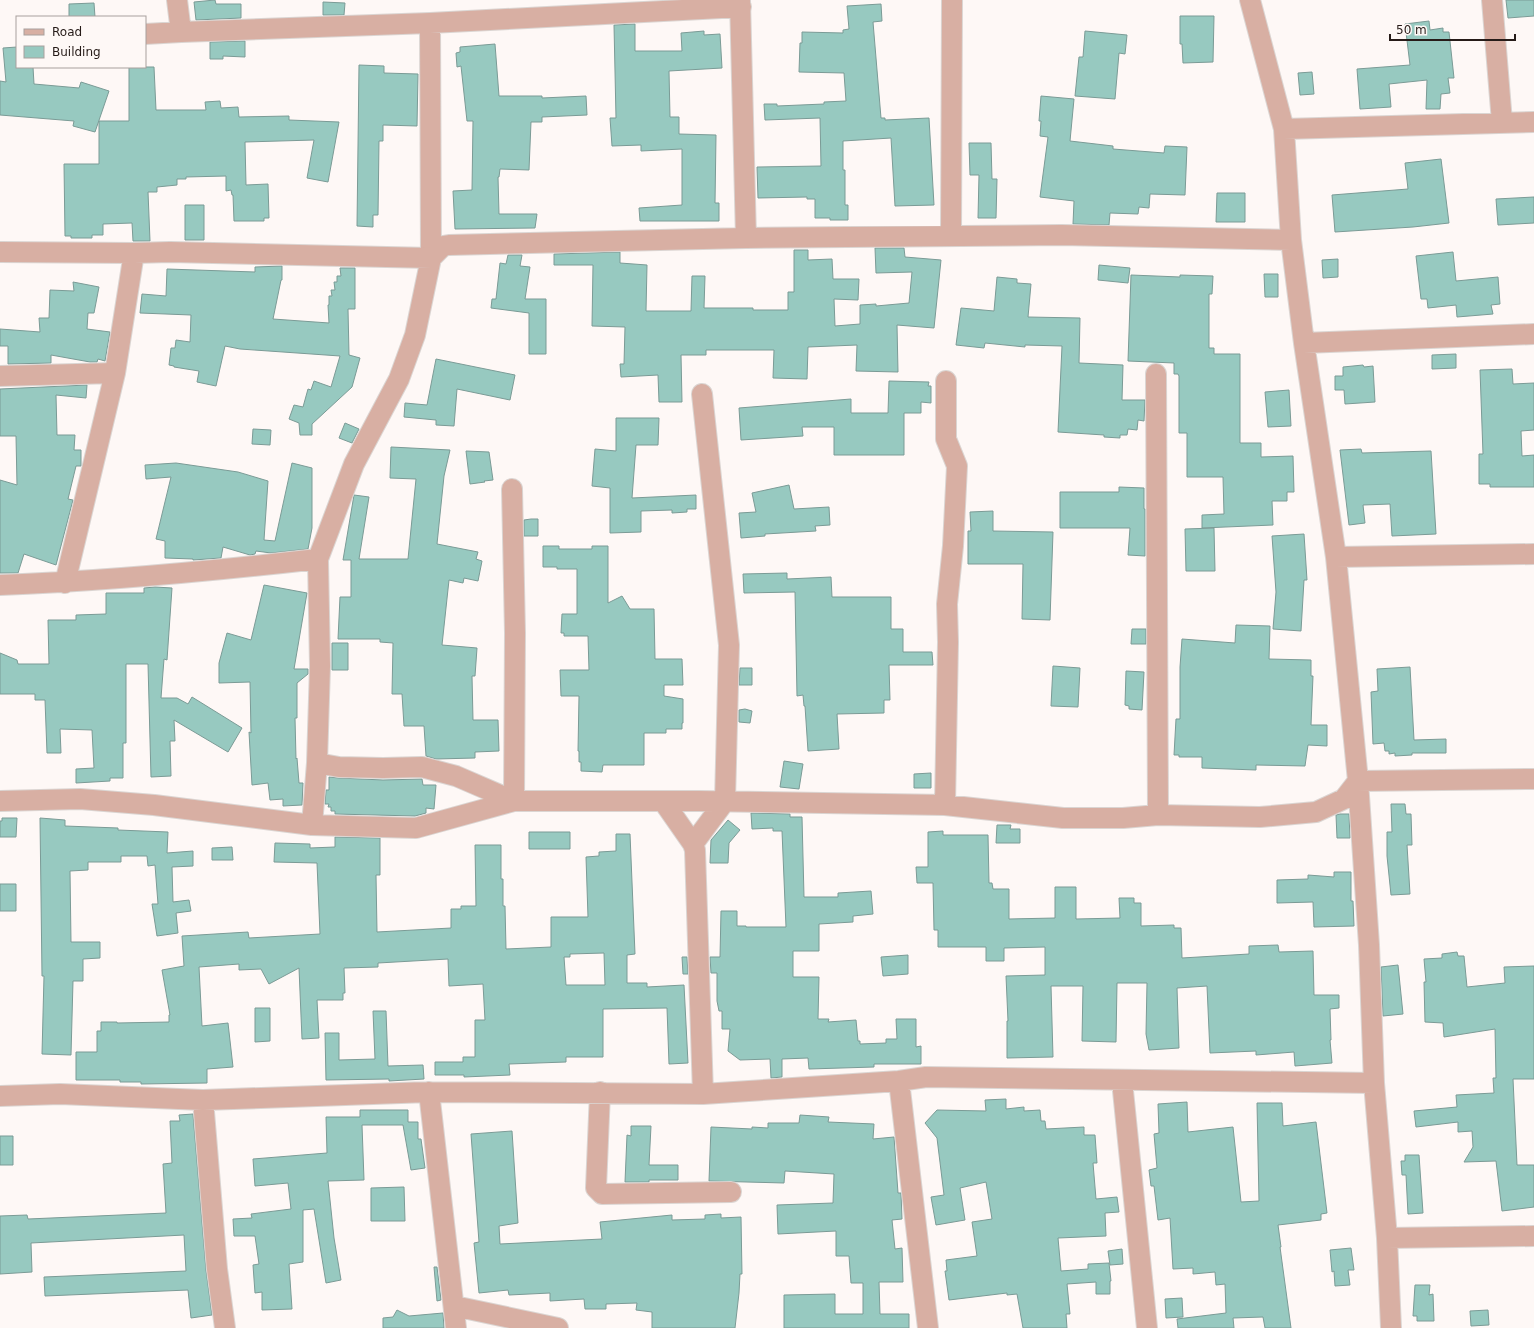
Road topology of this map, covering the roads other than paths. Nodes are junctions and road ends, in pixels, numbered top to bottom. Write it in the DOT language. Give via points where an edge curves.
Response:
graph roads {
  1 [pos="177,0"];
  2 [pos="952,0"];
  3 [pos="1250,0"];
  4 [pos="1492,0"];
  5 [pos="740,3"];
  6 [pos="430,23"];
  7 [pos="181,32"];
  8 [pos="146,34"];
  9 [pos="1502,122"];
  10 [pos="1534,122"];
  11 [pos="1284,129"];
  12 [pos="952,236"];
  13 [pos="746,238"];
  14 [pos="1291,240"];
  15 [pos="0,252"];
  16 [pos="134,253"];
  17 [pos="431,258"];
  18 [pos="1534,334"];
  19 [pos="1304,343"];
  20 [pos="115,374"];
  21 [pos="1156,374"];
  22 [pos="0,376"];
  23 [pos="946,381"];
  24 [pos="702,394"];
  25 [pos="512,489"];
  26 [pos="1534,554"];
  27 [pos="1336,557"];
  28 [pos="318,559"];
  29 [pos="66,583"];
  30 [pos="0,584"];
  31 [pos="317,763"];
  32 [pos="1534,779"];
  33 [pos="1358,781"];
  34 [pos="0,801"];
  35 [pos="514,801"];
  36 [pos="663,801"];
  37 [pos="725,801"];
  38 [pos="945,805"];
  39 [pos="1158,815"];
  40 [pos="312,825"];
  41 [pos="693,844"];
  42 [pos="1122,1081"];
  43 [pos="899,1082"];
  44 [pos="1374,1083"];
  45 [pos="428,1092"];
  46 [pos="600,1092"];
  47 [pos="702,1094"];
  48 [pos="0,1096"];
  49 [pos="203,1100"];
  50 [pos="731,1192"];
  51 [pos="1534,1236"];
  52 [pos="1387,1238"];
  53 [pos="454,1306"];
  54 [pos="225,1328"];
  55 [pos="456,1328"];
  56 [pos="558,1328"];
  57 [pos="928,1328"];
  58 [pos="1147,1328"];
  59 [pos="1391,1328"];
  1 -- 7 [label="street"];
  2 -- 12 [label="street"];
  3 -- 11 [label="street"];
  4 -- 9 [label="street"];
  5 -- 6 [label="street"];
  5 -- 13 [label="street"];
  6 -- 7 [label="street"];
  6 -- 17 [label="street"];
  7 -- 8 [label="street"];
  9 -- 10 [label="street"];
  9 -- 11 [label="street"];
  11 -- 14 [label="street"];
  12 -- 13 [label="street"];
  12 -- 14 [label="street" via="1061,235"];
  13 -- 17 [label="street" via="450,245 443,246"];
  14 -- 19 [label="street"];
  15 -- 16 [label="street"];
  16 -- 17 [label="street"];
  16 -- 20 [label="street"];
  17 -- 28 [label="street" via="415,335 399,379 354,464"];
  18 -- 19 [label="street"];
  19 -- 27 [label="street"];
  20 -- 22 [label="street"];
  20 -- 29 [label="street"];
  21 -- 39 [label="street"];
  23 -- 38 [label="street" via="946,439 957,466 947,604"];
  24 -- 37 [label="street" via="729,645"];
  25 -- 35 [label="street" via="515,633"];
  26 -- 27 [label="street"];
  27 -- 33 [label="street"];
  28 -- 29 [label="street" via="183,574"];
  28 -- 31 [label="street" via="320,666"];
  29 -- 30 [label="street"];
  31 -- 35 [label="street" via="339,767 422,767 456,776"];
  31 -- 40 [label="street"];
  32 -- 33 [label="street"];
  33 -- 39 [label="street" via="1344,799 1316,812 1260,817"];
  33 -- 44 [label="street" via="1369,945"];
  34 -- 40 [label="street" via="80,799 124,802"];
  35 -- 36 [label="street"];
  35 -- 40 [label="street" via="416,828"];
  36 -- 37 [label="street"];
  36 -- 41 [label="street"];
  37 -- 38 [label="street"];
  37 -- 41 [label="street"];
  38 -- 39 [label="street" via="1063,818"];
  41 -- 47 [label="street"];
  42 -- 43 [label="street" via="926,1077"];
  42 -- 44 [label="street"];
  42 -- 58 [label="street"];
  43 -- 47 [label="street"];
  43 -- 57 [label="street"];
  44 -- 52 [label="street"];
  45 -- 46 [label="street"];
  45 -- 49 [label="street"];
  45 -- 53 [label="street"];
  46 -- 47 [label="street"];
  46 -- 50 [label="street" via="596,1188 602,1194"];
  48 -- 49 [label="street" via="60,1094"];
  49 -- 54 [label="street" via="217,1269"];
  51 -- 52 [label="street"];
  52 -- 59 [label="street"];
  53 -- 55 [label="street"];
  53 -- 56 [label="street"];
}
